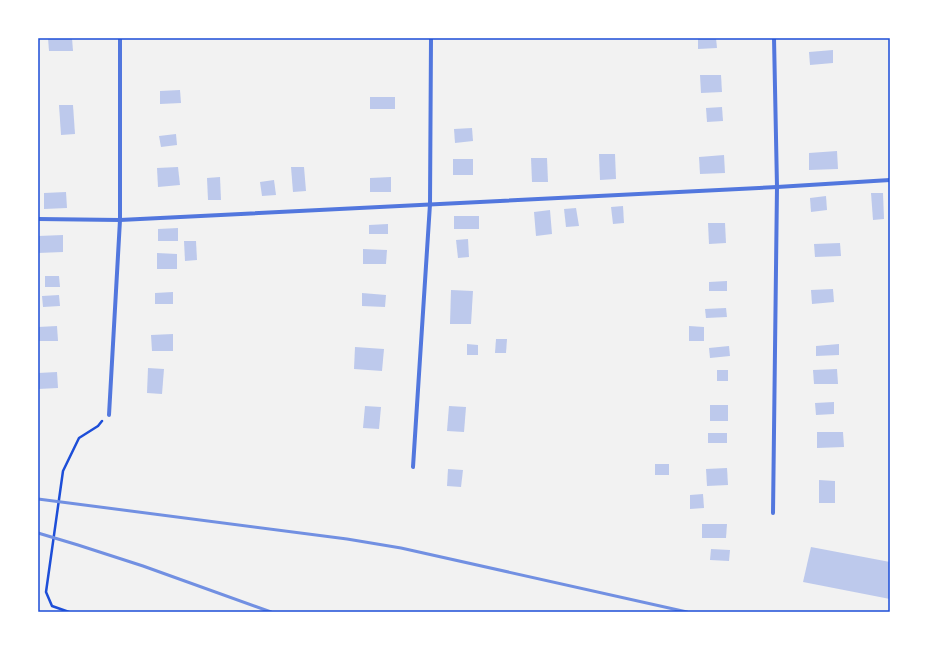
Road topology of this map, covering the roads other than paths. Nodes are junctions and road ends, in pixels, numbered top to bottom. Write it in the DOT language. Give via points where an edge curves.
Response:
graph roads {
  1 [pos="120,38"];
  2 [pos="431,38"];
  3 [pos="774,38"];
  4 [pos="890,180"];
  5 [pos="777,187"];
  6 [pos="430,204"];
  7 [pos="38,219"];
  8 [pos="120,220"];
  9 [pos="109,414"];
  10 [pos="413,467"];
  11 [pos="773,513"];
  1 -- 8 [label="street"];
  2 -- 6 [label="street"];
  3 -- 5 [label="street"];
  4 -- 5 [label="street"];
  5 -- 6 [label="street"];
  5 -- 11 [label="street"];
  6 -- 8 [label="street"];
  6 -- 10 [label="street"];
  7 -- 8 [label="street"];
  8 -- 9 [label="street"];
}
